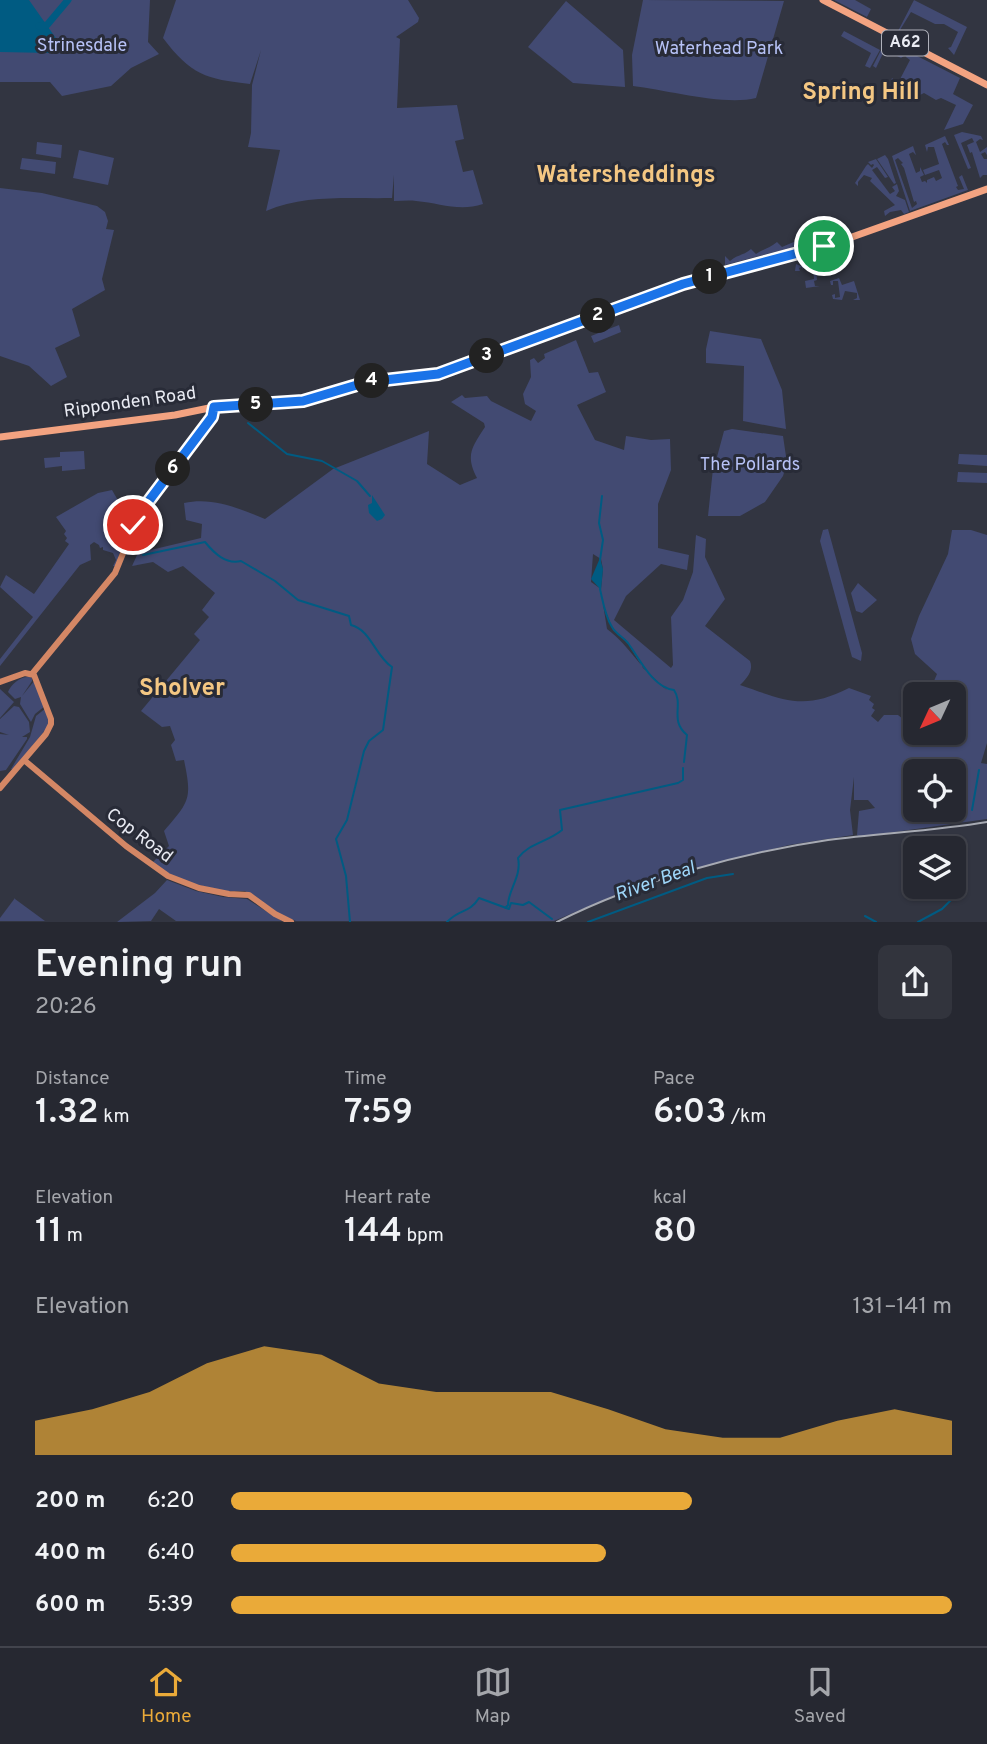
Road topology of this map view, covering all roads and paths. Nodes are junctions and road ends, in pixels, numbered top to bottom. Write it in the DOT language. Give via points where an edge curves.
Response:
graph roads {
  1 [pos="823,0"];
  2 [pos="987,85"];
  3 [pos="987,189"];
  4 [pos="214,407"];
  5 [pos="0,437"];
  6 [pos="32,674"];
  7 [pos="0,682"];
  8 [pos="24,760"];
  9 [pos="0,788"];
  10 [pos="291,922"];
  1 -- 2 [label="main road, A62"];
  3 -- 4 [label="main road, Ripponden Road" via="834,243 683,284 438,374 367,382 303,401"];
  4 -- 5 [label="main road, Ripponden Road"];
  4 -- 6 [label="street" via="212,417 139,514 115,573"];
  6 -- 7 [label="street"];
  6 -- 8 [label="street" via="48,706 51,724"];
  8 -- 9 [label="street"];
  8 -- 10 [label="street, Cop Road" via="160,870 199,888 249,895"];
}
